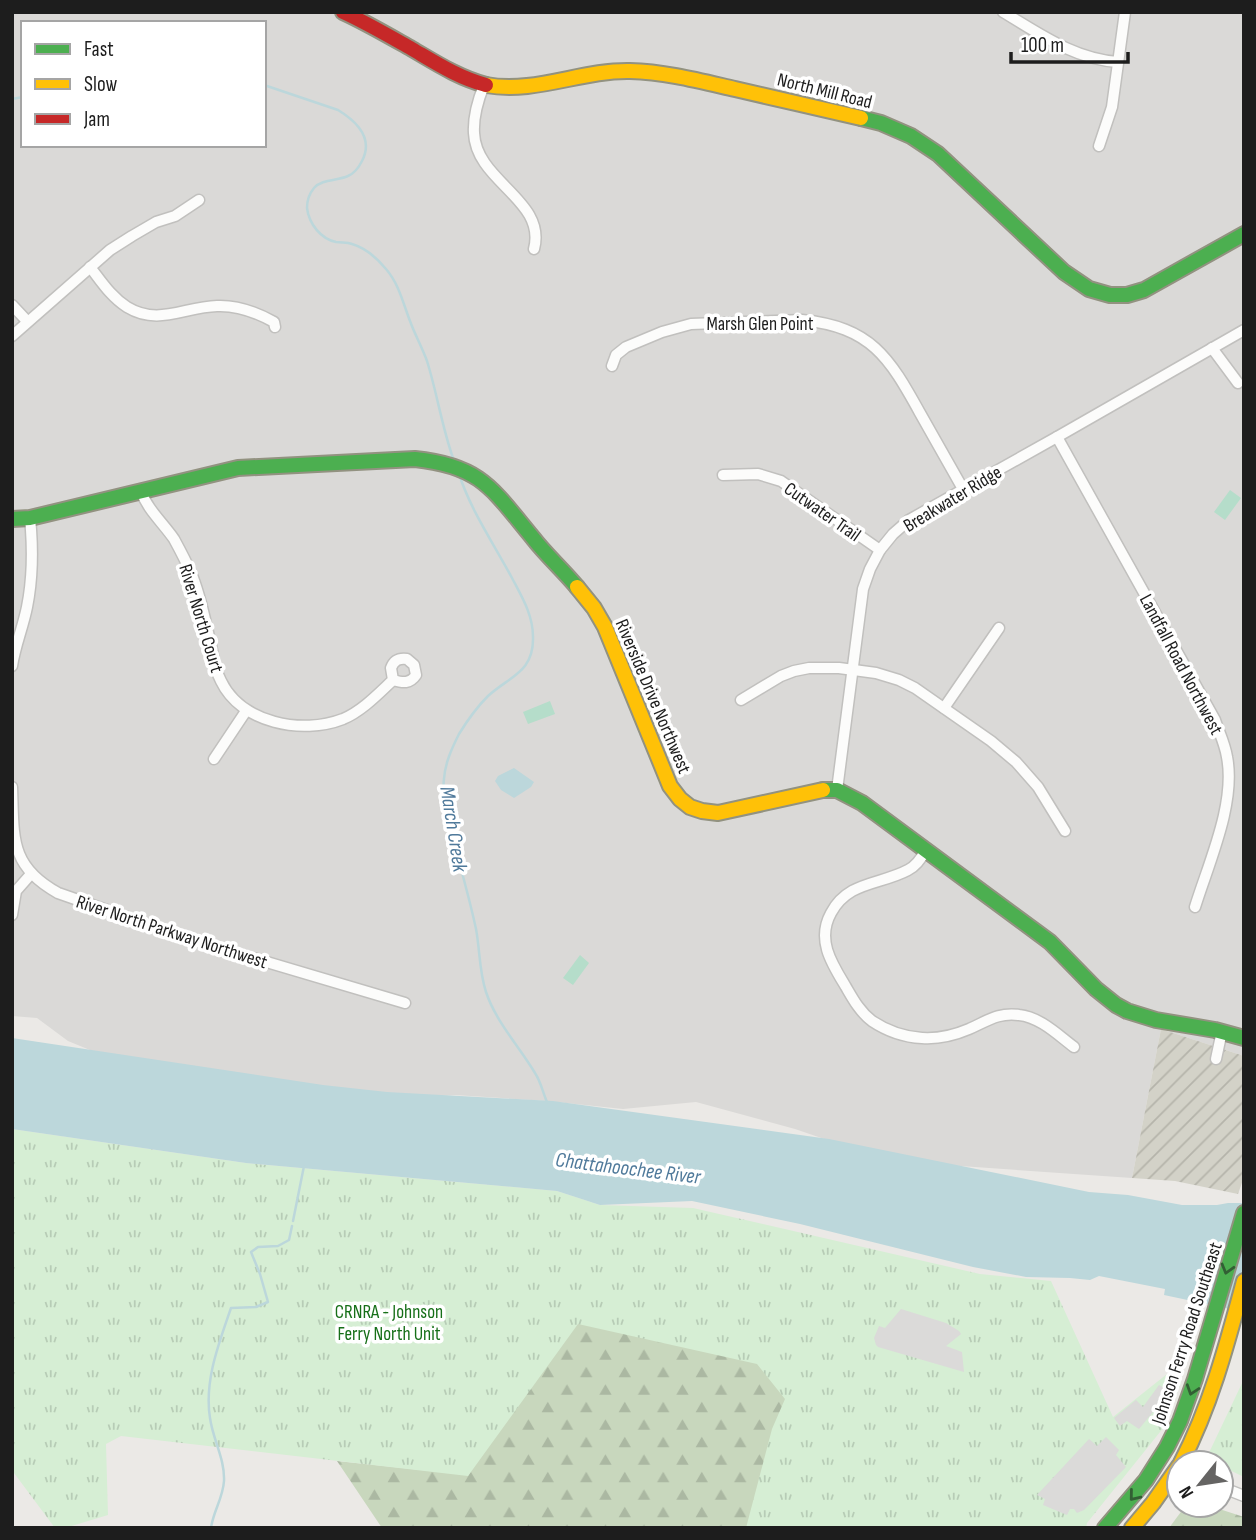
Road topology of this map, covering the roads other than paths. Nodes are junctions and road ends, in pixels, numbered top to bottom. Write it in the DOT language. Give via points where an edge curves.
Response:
graph roads {
  1 [pos="343,12"];
  2 [pos="1003,12"];
  3 [pos="1125,12"];
  4 [pos="1118,62"];
  5 [pos="484,85"];
  6 [pos="1099,146"];
  7 [pos="199,200"];
  8 [pos="1244,234"];
  9 [pos="534,249"];
  10 [pos="90,267"];
  11 [pos="12,306"];
  12 [pos="27,321"];
  13 [pos="275,327"];
  14 [pos="1244,330"];
  15 [pos="12,336"];
  16 [pos="1212,348"];
  17 [pos="612,366"];
  18 [pos="1238,383"];
  19 [pos="1057,438"];
  20 [pos="723,475"];
  21 [pos="963,489"];
  22 [pos="141,491"];
  23 [pos="30,518"];
  24 [pos="12,519"];
  25 [pos="880,550"];
  26 [pos="999,628"];
  27 [pos="12,666"];
  28 [pos="852,671"];
  29 [pos="393,680"];
  30 [pos="741,700"];
  31 [pos="944,708"];
  32 [pos="246,711"];
  33 [pos="214,759"];
  34 [pos="12,788"];
  35 [pos="837,790"];
  36 [pos="1065,831"];
  37 [pos="925,851"];
  38 [pos="31,874"];
  39 [pos="13,896"];
  40 [pos="1195,906"];
  41 [pos="12,915"];
  42 [pos="405,1003"];
  43 [pos="1222,1031"];
  44 [pos="1244,1038"];
  45 [pos="1074,1047"];
  46 [pos="1216,1059"];
  47 [pos="1244,1213"];
  48 [pos="1244,1281"];
  49 [pos="1193,1440"];
  50 [pos="1188,1449"];
  51 [pos="1194,1449"];
  52 [pos="1159,1462"];
  53 [pos="1165,1464"];
  54 [pos="1165,1487"];
  55 [pos="1105,1528"];
  56 [pos="1132,1528"];
  1 -- 5 [label="street, North Mill Road" via="458,76"];
  2 -- 4 [label="street" via="1070,51"];
  3 -- 4 [label="street"];
  4 -- 6 [label="street" via="1112,107"];
  5 -- 8 [label="street, North Mill Road" via="512,87 600,72 653,72 881,124 939,154 1064,272 1089,289 1110,295 1144,290"];
  5 -- 9 [label="street" via="474,116 476,146 487,169 531,218 536,233"];
  7 -- 10 [label="street" via="132,236"];
  10 -- 12 [label="street"];
  10 -- 13 [label="street" via="118,300 141,313 164,316 232,306 261,315"];
  11 -- 12 [label="street"];
  12 -- 15 [label="street"];
  14 -- 16 [label="street, Breakwater Ridge"];
  16 -- 18 [label="street"];
  16 -- 19 [label="street, Breakwater Ridge"];
  17 -- 21 [label="street, Marsh Glen Point" via="626,346 691,324 802,320 838,327 868,342 893,366"];
  19 -- 21 [label="street, Breakwater Ridge"];
  19 -- 40 [label="street, Landfall Road Northwest" via="1224,744 1229,771 1227,801"];
  20 -- 25 [label="street, Cutwater Trail" via="758,474 781,481"];
  21 -- 25 [label="street, Breakwater Ridge" via="909,520"];
  22 -- 23 [label="street, Riverside Drive Northwest"];
  22 -- 32 [label="street, River North Court" via="183,556 201,601 221,682"];
  22 -- 35 [label="street, Riverside Drive Northwest" via="238,468 415,459 464,469 499,495 595,609 679,799 691,808 718,813"];
  23 -- 24 [label="street, Riverside Drive Northwest"];
  23 -- 27 [label="street" via="32,581"];
  25 -- 28 [label="street, Breakwater Ridge" via="863,589"];
  26 -- 31 [label="street"];
  28 -- 30 [label="street" via="824,667 794,671"];
  28 -- 31 [label="street" via="899,681"];
  28 -- 35 [label="street, Breakwater Ridge"];
  29 -- 32 [label="street, River North Court" via="360,709 330,723 282,723"];
  31 -- 36 [label="street" via="1016,762"];
  32 -- 33 [label="street"];
  34 -- 38 [label="street, River North Parkway Northwest" via="16,846"];
  35 -- 37 [label="street" via="862,803"];
  37 -- 43 [label="street" via="1050,942 1086,980 1127,1011 1160,1022"];
  37 -- 45 [label="street" via="909,870 848,893 829,916 827,955 858,1007 885,1028 923,1038 957,1034 998,1015 1022,1015 1041,1022"];
  38 -- 39 [label="street"];
  38 -- 42 [label="street, River North Parkway Northwest" via="58,893 192,940"];
  39 -- 41 [label="street"];
  43 -- 44 [label="street"];
  43 -- 46 [label="street"];
  47 -- 52 [label="street, Johnson Ferry Road Southeast, one-way" via="1195,1381 1182,1419"];
  48 -- 49 [label="street, Johnson Ferry Road Southeast"];
  49 -- 50 [label="street, Johnson Ferry Road Southeast"];
  49 -- 51 [label="street"];
  52 -- 53 [label="street"];
  52 -- 55 [label="street, Johnson Ferry Road Southeast, one-way"];
  54 -- 56 [label="street, Johnson Ferry Road Southeast"];
}
